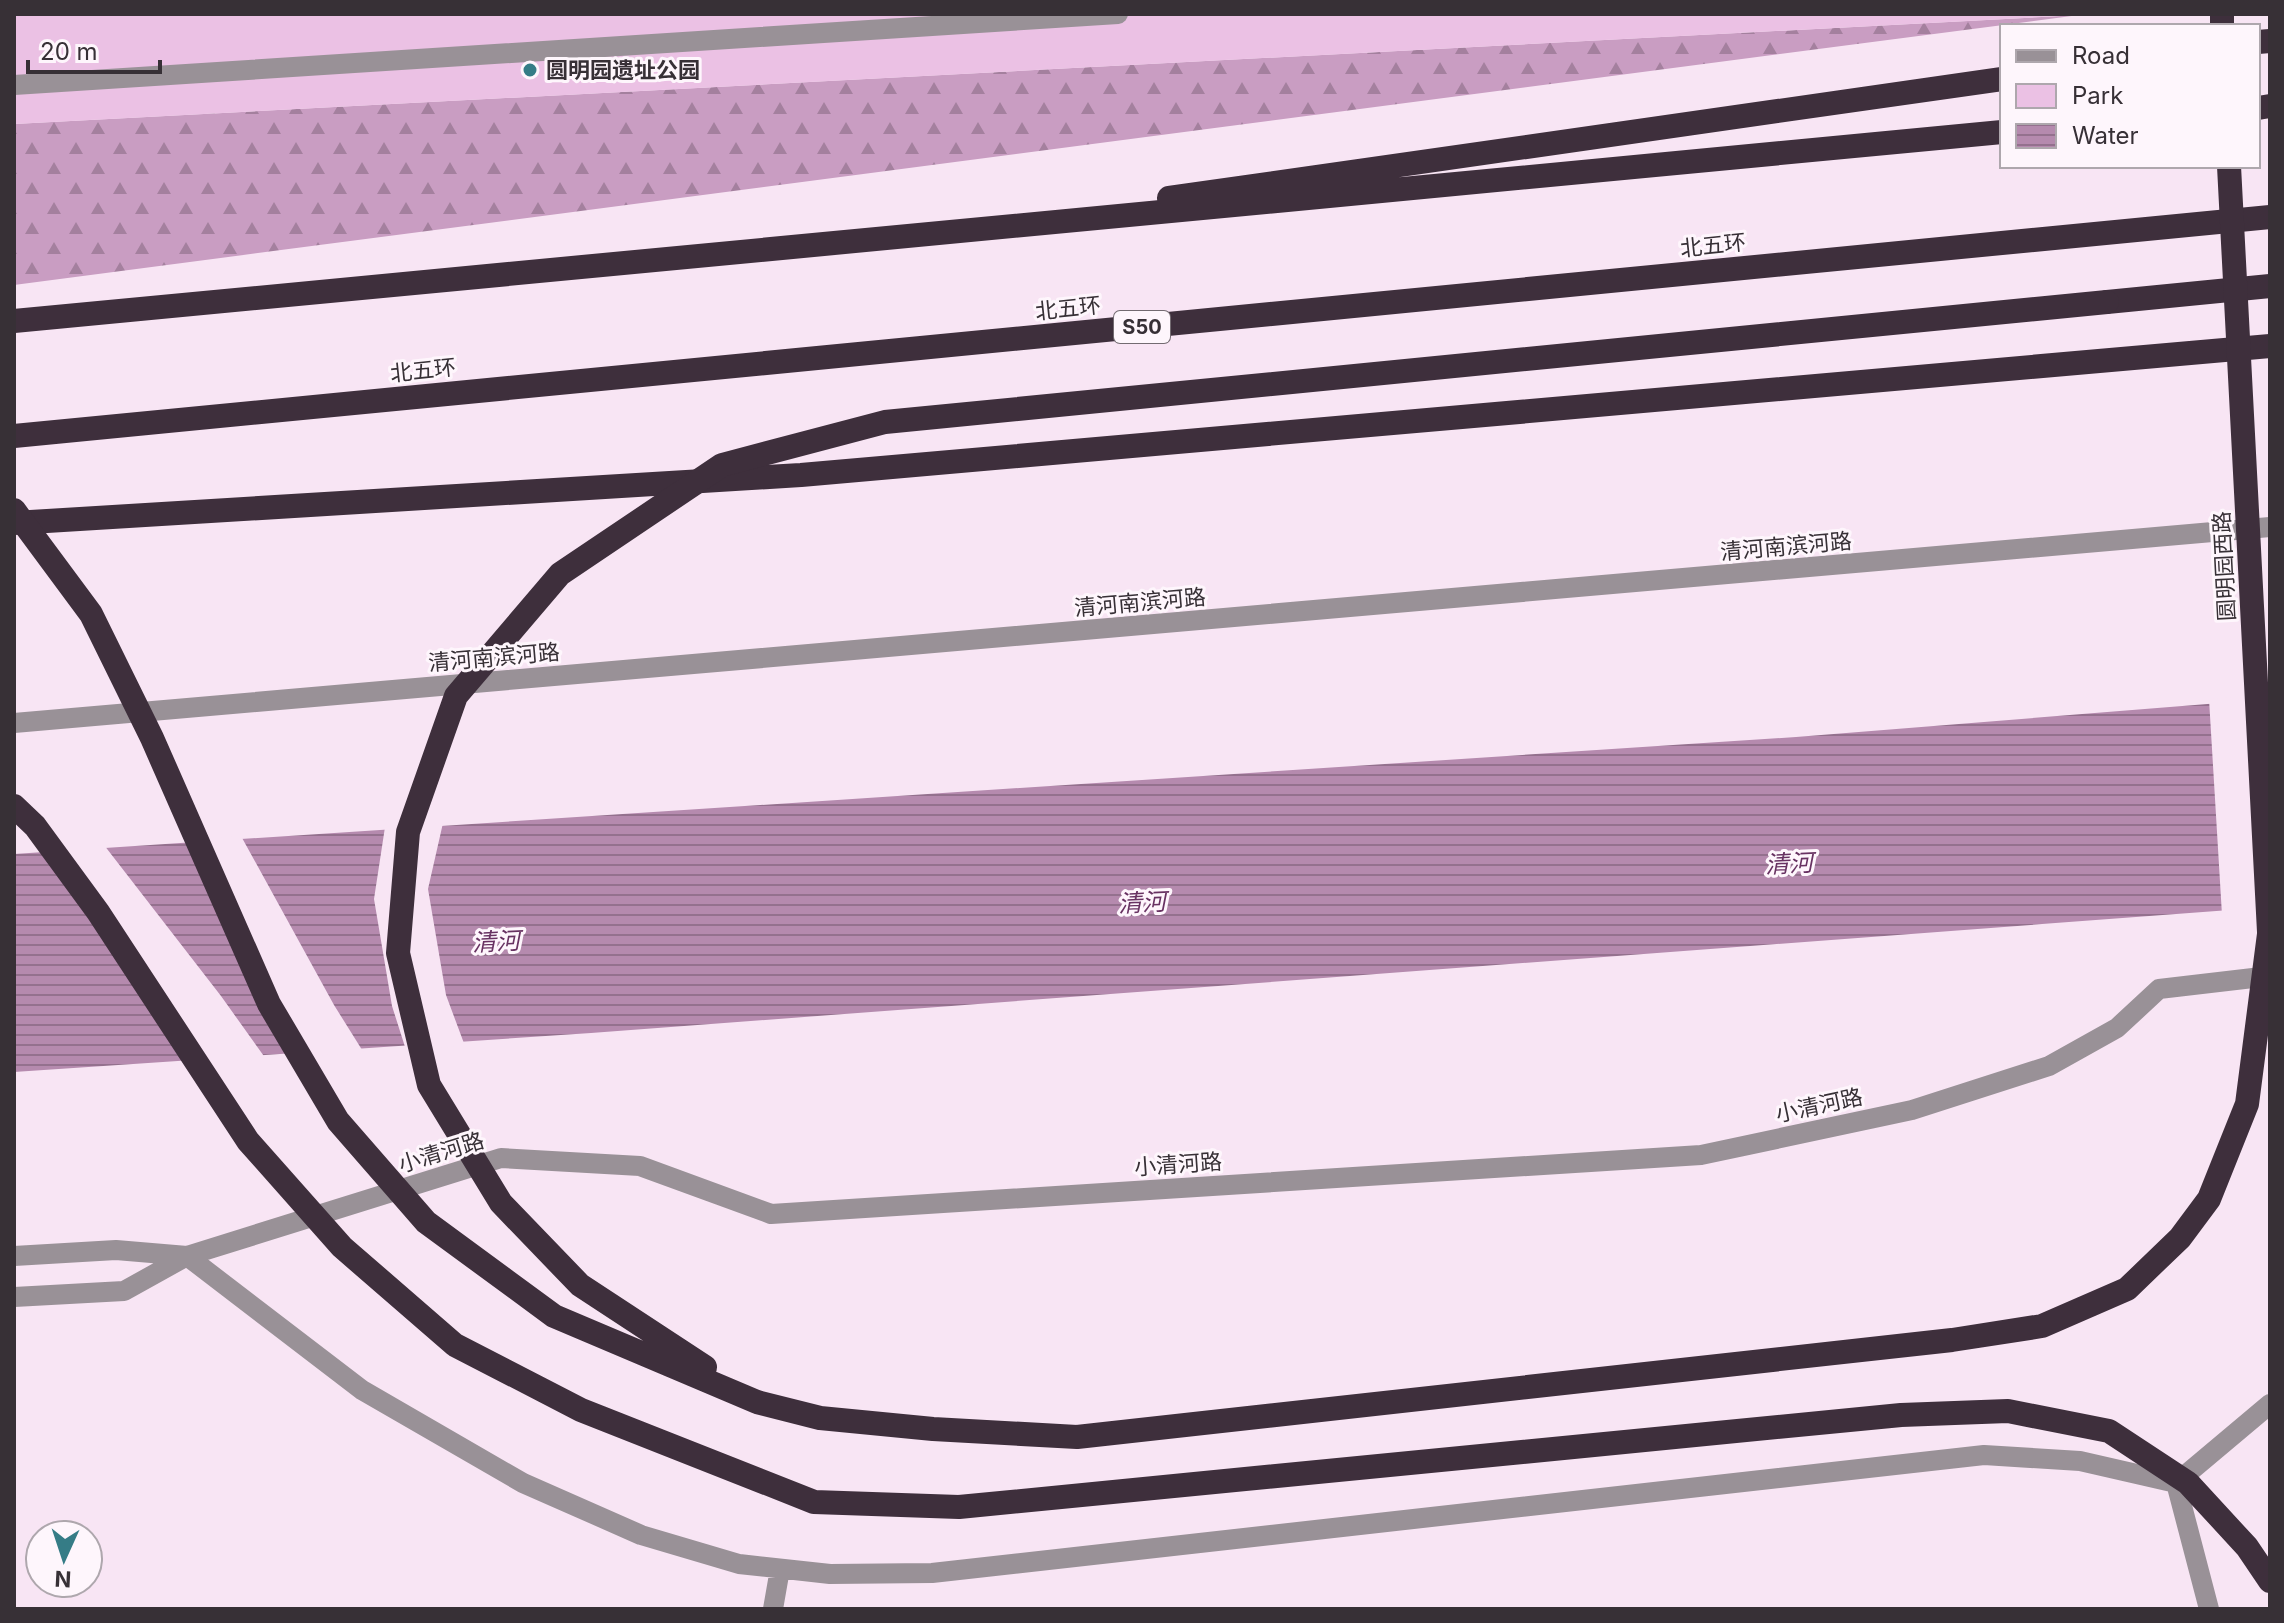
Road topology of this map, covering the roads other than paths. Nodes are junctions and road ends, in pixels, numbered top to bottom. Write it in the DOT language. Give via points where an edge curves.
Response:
graph roads {
  1 [pos="1118,14"];
  2 [pos="2000,79"];
  3 [pos="14,85"];
  4 [pos="2000,132"];
  5 [pos="2229,168"];
  6 [pos="2270,217"];
  7 [pos="831,246"];
  8 [pos="2270,286"];
  9 [pos="14,321"];
  10 [pos="2270,346"];
  11 [pos="14,436"];
  12 [pos="14,510"];
  13 [pos="14,523"];
  14 [pos="2270,527"];
  15 [pos="14,723"];
  16 [pos="14,806"];
  17 [pos="2269,934"];
  18 [pos="2270,964"];
  19 [pos="2270,976"];
  20 [pos="14,1256"];
  21 [pos="187,1256"];
  22 [pos="14,1297"];
  23 [pos="757,1402"];
  24 [pos="2270,1404"];
  25 [pos="2176,1483"];
  26 [pos="780,1569"];
  27 [pos="2270,1581"];
  28 [pos="773,1609"];
  29 [pos="2209,1609"];
  1 -- 3 [label="street"];
  2 -- 7 [label="highway"];
  4 -- 7 [label="highway"];
  5 -- 17 [label="highway, 圆明园西路, bridge"];
  6 -- 11 [label="highway, 北五环 / S50"];
  7 -- 9 [label="highway"];
  8 -- 23 [label="highway, bridge" via="885,422 722,465 560,574 456,696 408,832 398,953 429,1085 501,1203 580,1285"];
  10 -- 13 [label="highway" via="801,475"];
  12 -- 23 [label="highway, bridge" via="91,614 152,738 269,1004 338,1121 426,1222 554,1316"];
  14 -- 15 [label="street, 清河南滨河路"];
  16 -- 27 [label="highway, bridge" via="35,826 98,912 248,1141 342,1247 455,1345 581,1410 814,1502 959,1507 1901,1415 2008,1411 2109,1431 2188,1483 2247,1547"];
  17 -- 18 [label="highway, 圆明园西路, bridge"];
  17 -- 23 [label="highway, bridge" via="2247,1104 2209,1199 2180,1238 2127,1289 2042,1326 1077,1437 820,1418"];
  19 -- 21 [label="street, 小清河路" via="2159,989 2117,1028 2049,1066 1912,1110 1701,1155 771,1214 640,1166 501,1158"];
  20 -- 21 [label="street, 小清河路" via="116,1250"];
  21 -- 22 [label="street, 小清河路" via="124,1291"];
  21 -- 26 [label="street" via="362,1390 523,1483 641,1535 739,1564"];
  24 -- 25 [label="street"];
  25 -- 26 [label="street" via="2080,1461 1984,1455 932,1573"];
  25 -- 29 [label="street"];
  26 -- 28 [label="street"];
}
